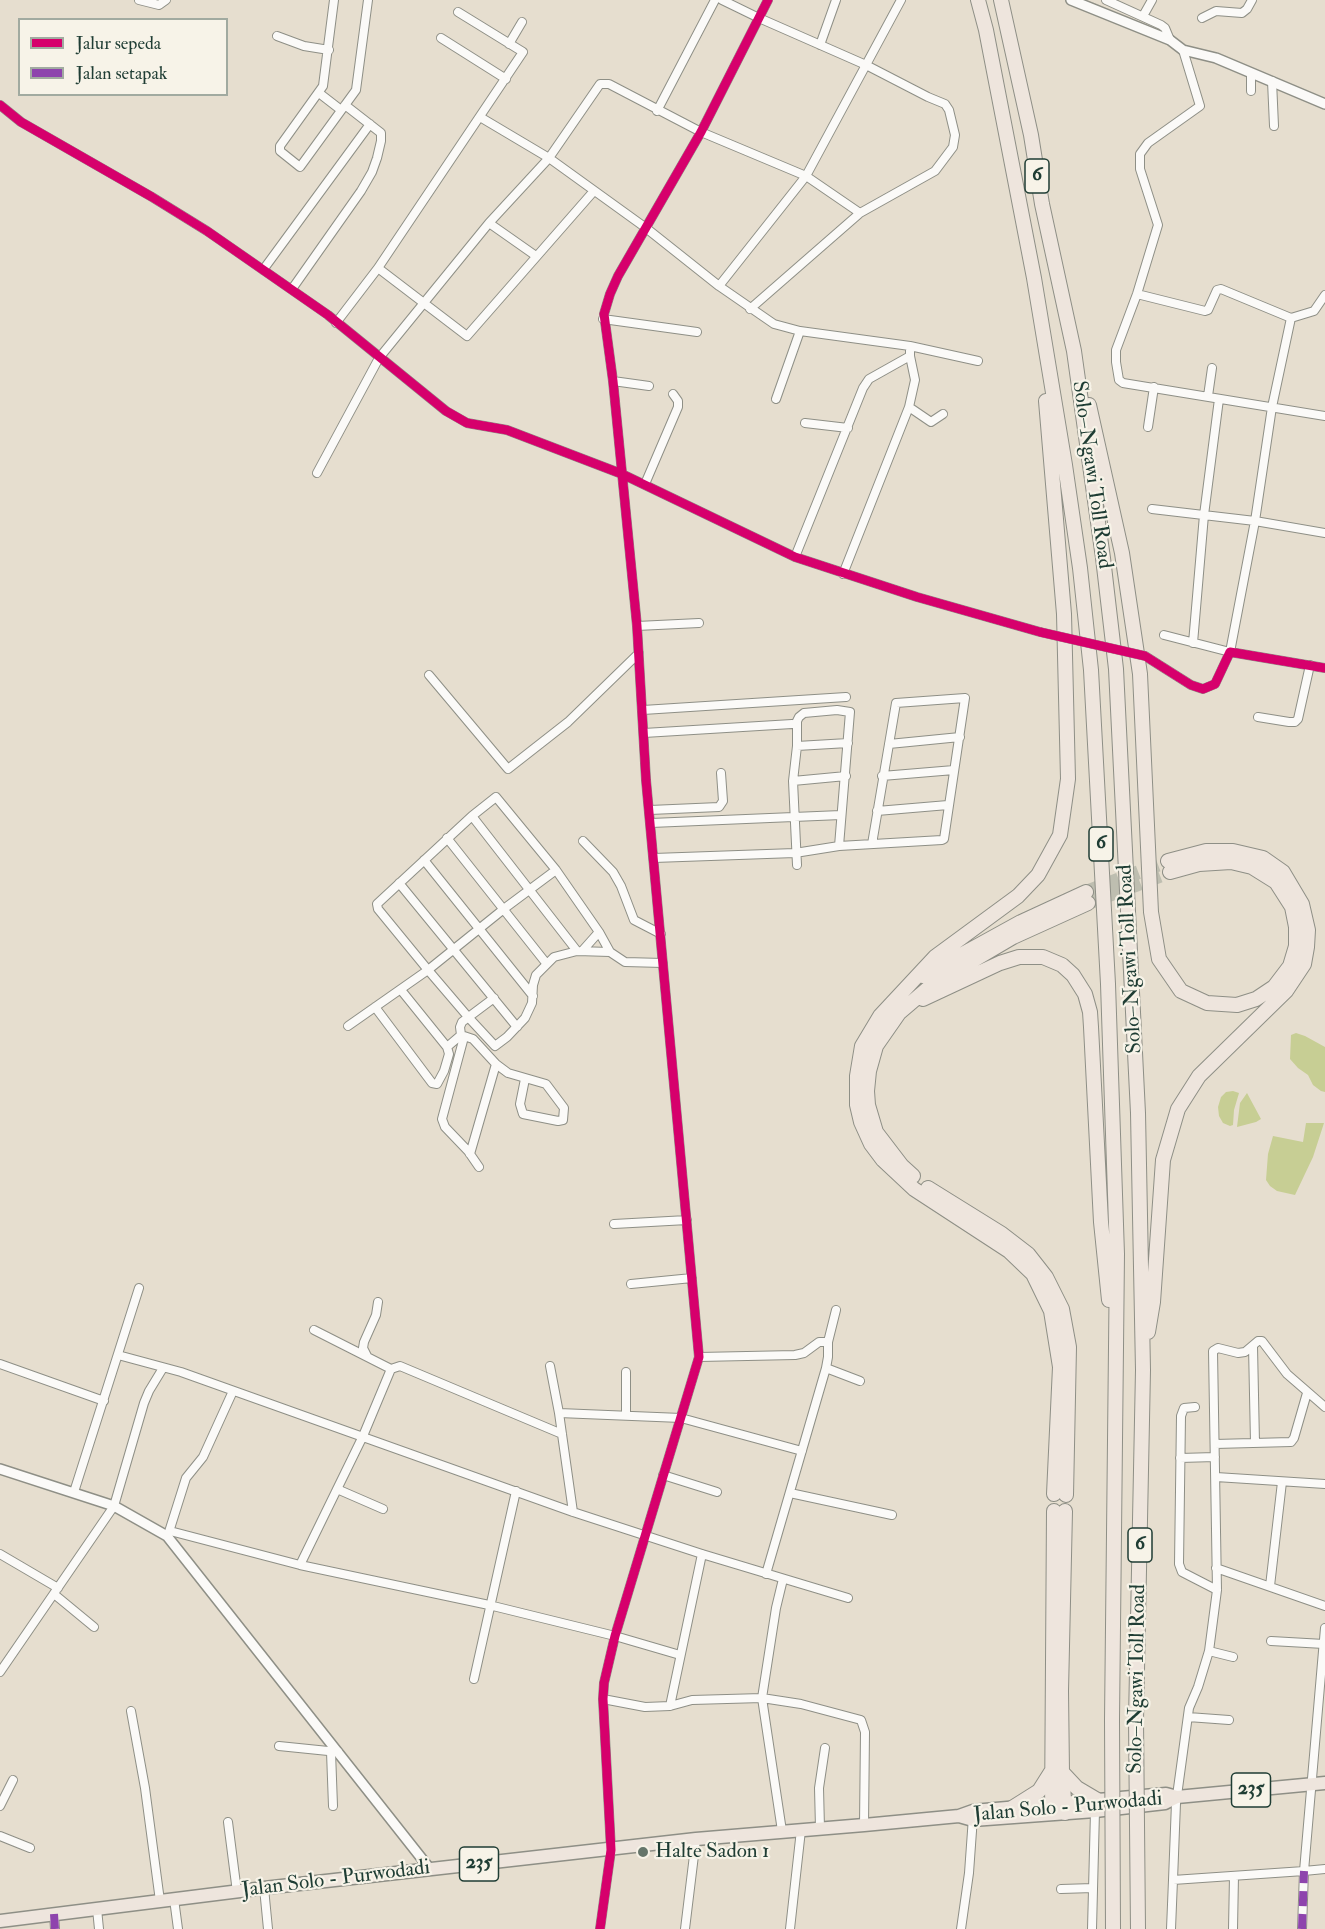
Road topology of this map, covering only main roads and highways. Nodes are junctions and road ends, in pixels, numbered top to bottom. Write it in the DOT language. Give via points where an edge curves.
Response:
graph roads {
  1 [pos="978,0"];
  2 [pos="1000,0"];
  3 [pos="1039,308"];
  4 [pos="1074,351"];
  5 [pos="909,985"];
  6 [pos="910,1005"];
  7 [pos="1143,1370"];
  8 [pos="1117,1383"];
  9 [pos="1059,1511"];
  10 [pos="1057,1772"];
  11 [pos="1325,1783"];
  12 [pos="1097,1806"];
  13 [pos="1058,1809"];
  14 [pos="1003,1812"];
  15 [pos="0,1921"];
  16 [pos="1113,1929"];
  17 [pos="1138,1929"];
  1 -- 3 [label="highway, Solo–Ngawi Toll Road / 6"];
  2 -- 4 [label="highway, Solo–Ngawi Toll Road / 6"];
  3 -- 5 [label="highway" via="1064,614 1068,779 1064,819 1060,836 1038,875 1018,896 935,957"];
  3 -- 8 [label="highway, Solo–Ngawi Toll Road / 6" via="1075,534 1091,670 1113,1110"];
  4 -- 7 [label="highway, Solo–Ngawi Toll Road / 6" via="1116,669 1136,1067"];
  4 -- 7 [label="highway" via="1122,553 1138,663 1151,912 1160,959 1181,990 1207,1003 1237,1005 1274,987 1290,966 1296,927 1292,907 1276,882 1252,867 1231,862 1169,867 1206,851 1233,851 1263,858 1283,872 1302,904 1308,930 1304,964 1286,991 1199,1076 1178,1109 1163,1160 1153,1302"];
  5 -- 6 [label="highway" via="1021,922 1087,898 933,984"];
  5 -- 6 [label="highway" via="880,1016 862,1046 857,1076 861,1122 882,1160 914,1190 1009,1251 1032,1274 1051,1311 1060,1367 1060,1495 1069,1347 1062,1309 1046,1276 1028,1254 1002,1234 922,1184 902,1166 876,1132 868,1105 869,1071 876,1046 899,1013"];
  6 -- 8 [label="highway" via="1019,957 1043,957 1062,965 1085,994 1090,1012 1101,1222"];
  7 -- 17 [label="highway, Solo–Ngawi Toll Road / 6, bridge" via="1136,1720"];
  8 -- 16 [label="highway, Solo–Ngawi Toll Road / 6, bridge"];
  9 -- 10 [label="highway" via="1061,1680"];
  10 -- 12 [label="highway"];
  10 -- 13 [label="highway"];
  10 -- 14 [label="highway" via="1039,1791"];
  11 -- 12 [label="main road, Jalan Solo - Purwodadi / 235" via="1177,1797 1166,1794"];
  12 -- 13 [label="main road, Jalan Solo - Purwodadi / 235"];
  13 -- 14 [label="main road, Jalan Solo - Purwodadi / 235"];
  14 -- 15 [label="main road, Jalan Solo - Purwodadi / 235" via="696,1839"];
}
